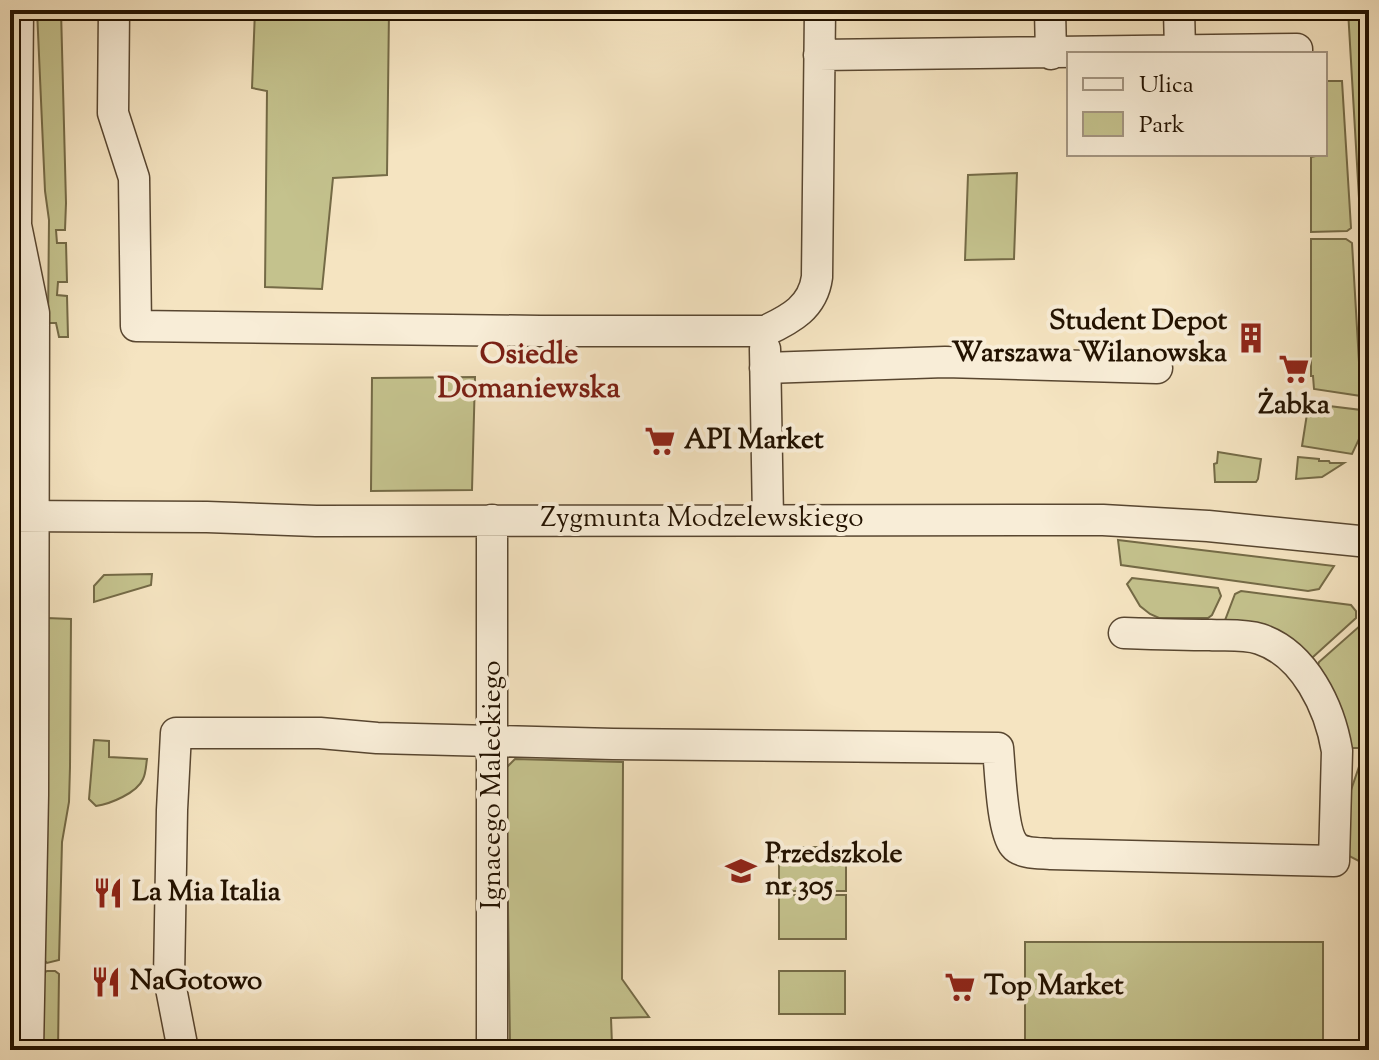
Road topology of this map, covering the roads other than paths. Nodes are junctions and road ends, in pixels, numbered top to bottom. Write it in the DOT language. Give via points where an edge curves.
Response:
graph roads {
  1 [pos="18,10"];
  2 [pos="114,10"];
  3 [pos="820,10"];
  4 [pos="1050,10"];
  5 [pos="1179,10"];
  6 [pos="1180,50"];
  7 [pos="1116,52"];
  8 [pos="1297,52"];
  9 [pos="1051,54"];
  10 [pos="1067,54"];
  11 [pos="819,55"];
  12 [pos="16,225"];
  13 [pos="10,263"];
  14 [pos="765,331"];
  15 [pos="765,368"];
  16 [pos="1157,368"];
  17 [pos="22,516"];
  18 [pos="768,519"];
  19 [pos="492,520"];
  20 [pos="1369,542"];
  21 [pos="1124,633"];
  22 [pos="493,739"];
  23 [pos="28,1050"];
  24 [pos="183,1050"];
  25 [pos="492,1050"];
  1 -- 12 [label="street"];
  2 -- 14 [label="street" via="113,113 134,178 136,326"];
  3 -- 11 [label="street"];
  4 -- 9 [label="street"];
  5 -- 6 [label="street"];
  6 -- 7 [label="street"];
  6 -- 8 [label="street"];
  9 -- 10 [label="street"];
  9 -- 11 [label="street"];
  11 -- 14 [label="street" via="815,289 802,309"];
  12 -- 13 [label="street"];
  12 -- 17 [label="street" via="34,313"];
  14 -- 15 [label="street"];
  15 -- 16 [label="street" via="945,362"];
  15 -- 18 [label="street"];
  17 -- 19 [label="street, Zygmunta Modzelewskiego"];
  17 -- 23 [label="street" via="33,795"];
  18 -- 19 [label="street, Zygmunta Modzelewskiego"];
  18 -- 20 [label="street, Zygmunta Modzelewskiego" via="1111,520"];
  19 -- 22 [label="street, Ignacego Maleckiego"];
  21 -- 22 [label="street" via="1261,640 1303,671 1324,705 1335,737 1334,861 1022,851 1007,830 998,748"];
  22 -- 24 [label="street" via="176,733 169,978"];
  22 -- 25 [label="street, Ignacego Maleckiego"];
}
